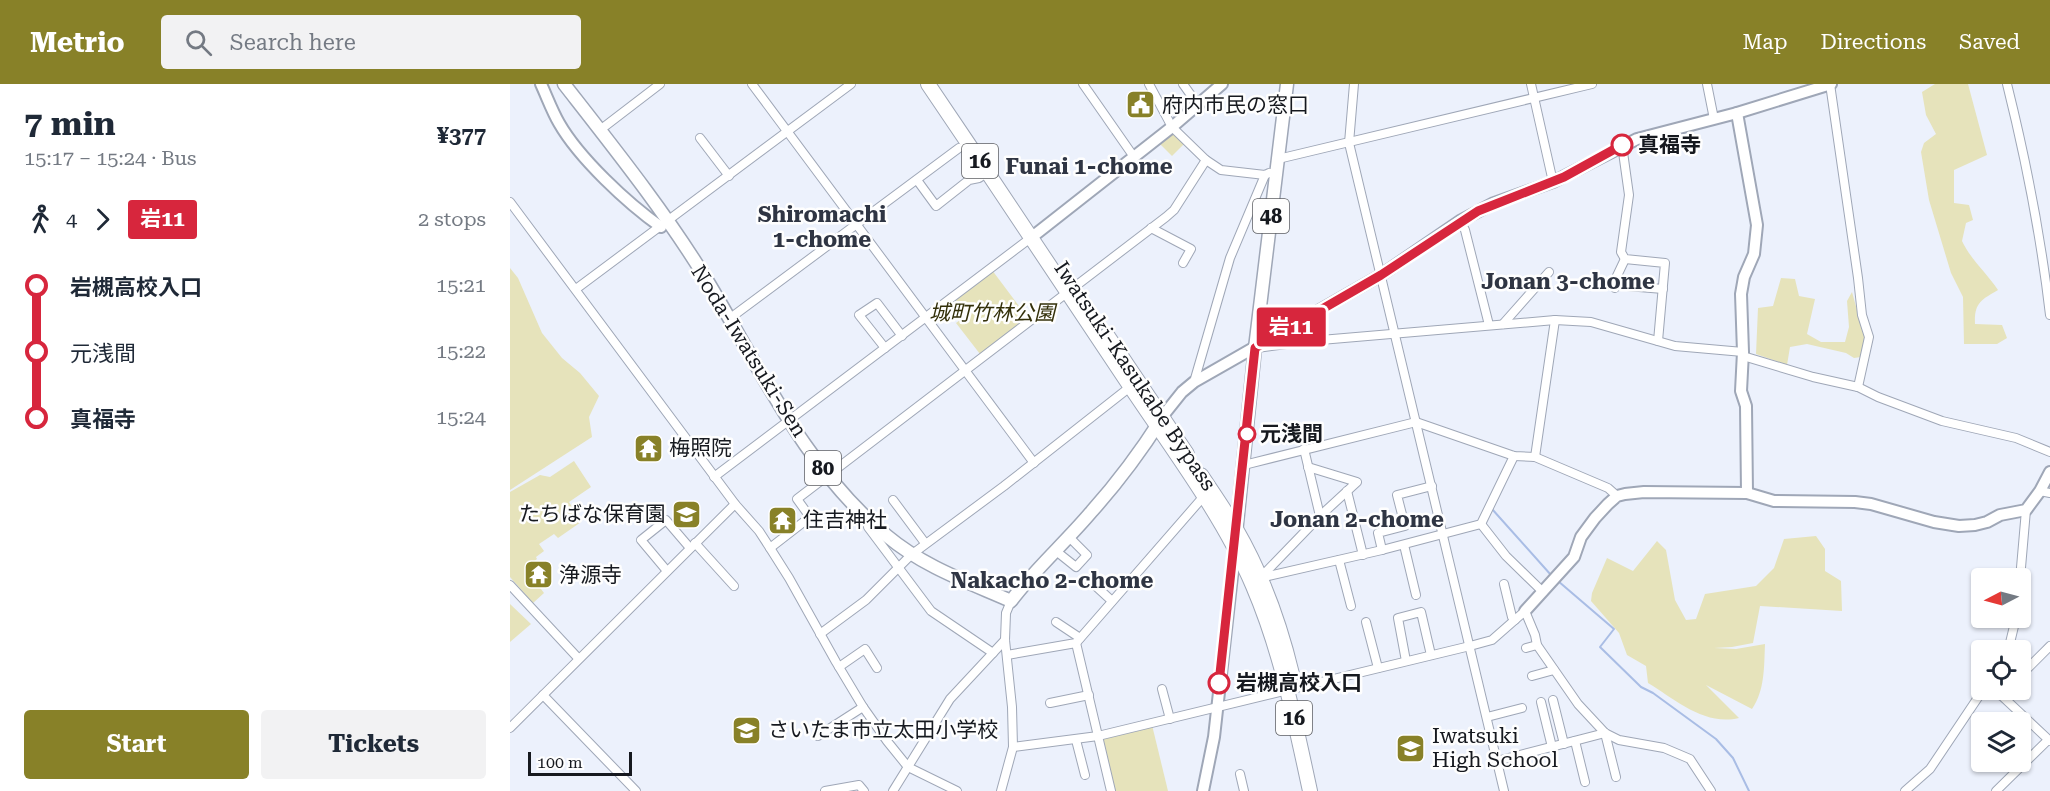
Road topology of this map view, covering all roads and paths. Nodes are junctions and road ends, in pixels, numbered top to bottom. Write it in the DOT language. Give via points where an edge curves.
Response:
graph roads {
  1 [pos="541,84"];
  2 [pos="564,84"];
  3 [pos="660,84"];
  4 [pos="752,84"];
  5 [pos="851,84"];
  6 [pos="928,84"];
  7 [pos="939,84"];
  8 [pos="1083,84"];
  9 [pos="1149,84"];
  10 [pos="1183,84"];
  11 [pos="1222,84"];
  12 [pos="1287,84"];
  13 [pos="1354,84"];
  14 [pos="1531,84"];
  15 [pos="1592,84"];
  16 [pos="1707,84"];
  17 [pos="1831,84"];
  18 [pos="2007,84"];
  19 [pos="1534,98"];
  20 [pos="1198,105"];
  21 [pos="1737,113"];
  22 [pos="1714,119"];
  23 [pos="1172,127"];
  24 [pos="600,130"];
  25 [pos="788,131"];
  26 [pos="700,138"];
  27 [pos="1349,143"];
  28 [pos="1622,145"];
  29 [pos="959,148"];
  30 [pos="1134,157"];
  31 [pos="1206,160"];
  32 [pos="1273,168"];
  33 [pos="988,172"];
  34 [pos="729,176"];
  35 [pos="917,180"];
  36 [pos="1553,182"];
  37 [pos="510,202"];
  38 [pos="1460,221"];
  39 [pos="664,224"];
  40 [pos="856,225"];
  41 [pos="1152,228"];
  42 [pos="1035,235"];
  43 [pos="1625,259"];
  44 [pos="1183,263"];
  45 [pos="1549,272"];
  46 [pos="1381,275"];
  47 [pos="576,289"];
  48 [pos="1663,289"];
  49 [pos="1071,290"];
  50 [pos="2050,315"];
  51 [pos="729,319"];
  52 [pos="925,319"];
  53 [pos="1555,320"];
  54 [pos="1503,324"];
  55 [pos="1489,325"];
  56 [pos="1395,334"];
  57 [pos="902,336"];
  58 [pos="1658,341"];
  59 [pos="885,348"];
  60 [pos="1255,348"];
  61 [pos="1743,354"];
  62 [pos="966,372"];
  63 [pos="1194,382"];
  64 [pos="1130,387"];
  65 [pos="1858,387"];
  66 [pos="789,421"];
  67 [pos="1160,421"];
  68 [pos="1416,422"];
  69 [pos="1304,449"];
  70 [pos="2050,452"];
  71 [pos="1514,456"];
  72 [pos="1535,457"];
  73 [pos="1034,463"];
  74 [pos="1244,465"];
  75 [pos="1308,467"];
  76 [pos="2050,472"];
  77 [pos="829,475"];
  78 [pos="714,477"];
  79 [pos="1432,486"];
  80 [pos="1347,491"];
  81 [pos="2045,492"];
  82 [pos="1747,493"];
  83 [pos="1204,496"];
  84 [pos="1617,496"];
  85 [pos="892,500"];
  86 [pos="735,504"];
  87 [pos="2026,510"];
  88 [pos="1320,516"];
  89 [pos="868,519"];
  90 [pos="1481,524"];
  91 [pos="1237,530"];
  92 [pos="1443,534"];
  93 [pos="1069,537"];
  94 [pos="925,543"];
  95 [pos="1404,545"];
  96 [pos="693,546"];
  97 [pos="770,548"];
  98 [pos="1235,549"];
  99 [pos="1056,550"];
  100 [pos="1382,550"];
  101 [pos="911,555"];
  102 [pos="1363,555"];
  103 [pos="1339,560"];
  104 [pos="898,567"];
  105 [pos="2021,568"];
  106 [pos="667,571"];
  107 [pos="1260,578"];
  108 [pos="1088,579"];
  109 [pos="1504,584"];
  110 [pos="510,585"];
  111 [pos="734,586"];
  112 [pos="1543,592"];
  113 [pos="1416,595"];
  114 [pos="1011,602"];
  115 [pos="1112,602"];
  116 [pos="1351,606"];
  117 [pos="1525,611"];
  118 [pos="1515,620"];
  119 [pos="1056,622"];
  120 [pos="1366,622"];
  121 [pos="820,634"];
  122 [pos="1005,640"];
  123 [pos="1078,641"];
  124 [pos="1537,645"];
  125 [pos="1470,646"];
  126 [pos="2050,646"];
  127 [pos="1526,648"];
  128 [pos="993,653"];
  129 [pos="1431,655"];
  130 [pos="1007,656"];
  131 [pos="578,658"];
  132 [pos="1406,661"];
  133 [pos="2031,665"];
  134 [pos="839,667"];
  135 [pos="878,668"];
  136 [pos="1378,668"];
  137 [pos="1554,670"];
  138 [pos="1532,676"];
  139 [pos="1291,688"];
  140 [pos="1162,689"];
  141 [pos="543,695"];
  142 [pos="1089,695"];
  143 [pos="1553,700"];
  144 [pos="1977,700"];
  145 [pos="2012,700"];
  146 [pos="1541,702"];
  147 [pos="1050,703"];
  148 [pos="863,707"];
  149 [pos="1217,707"];
  150 [pos="1522,708"];
  151 [pos="1487,717"];
  152 [pos="1170,719"];
  153 [pos="510,728"];
  154 [pos="1605,733"];
  155 [pos="818,736"];
  156 [pos="1098,736"];
  157 [pos="1076,740"];
  158 [pos="2049,740"];
  159 [pos="1575,741"];
  160 [pos="1564,744"];
  161 [pos="1013,747"];
  162 [pos="1552,747"];
  163 [pos="1497,761"];
  164 [pos="908,767"];
  165 [pos="1240,774"];
  166 [pos="1085,775"];
  167 [pos="1616,777"];
  168 [pos="1585,782"];
  169 [pos="895,788"];
  170 [pos="636,791"];
  171 [pos="825,791"];
  172 [pos="864,791"];
  173 [pos="906,791"];
  174 [pos="957,791"];
  175 [pos="1001,791"];
  176 [pos="1111,791"];
  177 [pos="1203,791"];
  178 [pos="1244,791"];
  179 [pos="1310,791"];
  180 [pos="1319,791"];
  181 [pos="1504,791"];
  182 [pos="1711,791"];
  183 [pos="1905,791"];
  184 [pos="1996,791"];
  1 -- 39 [label="street" via="559,123 578,149 644,215"];
  2 -- 24 [label="main road, Noda-Iwatsuki-Sen / 80"];
  3 -- 24 [label="street"];
  4 -- 25 [label="street"];
  5 -- 25 [label="street"];
  6 -- 33 [label="highway, Iwatsuki-Kasukabe Bypass / 16"];
  7 -- 42 [label="highway, Iwatsuki-Kasukabe Bypass / 16"];
  8 -- 30 [label="street"];
  9 -- 23 [label="street"];
  10 -- 20 [label="street"];
  11 -- 20 [label="street"];
  12 -- 32 [label="main road, 48"];
  13 -- 27 [label="street"];
  14 -- 19 [label="street"];
  15 -- 19 [label="street"];
  16 -- 22 [label="street"];
  17 -- 21 [label="street"];
  17 -- 65 [label="street" via="1862,315 1869,337"];
  18 -- 50 [label="street" via="2023,146"];
  19 -- 27 [label="street"];
  19 -- 36 [label="street"];
  20 -- 23 [label="street"];
  21 -- 22 [label="street"];
  21 -- 61 [label="street" via="1757,225 1754,254 1742,288"];
  22 -- 28 [label="street"];
  23 -- 30 [label="street"];
  23 -- 31 [label="street"];
  24 -- 39 [label="main road, Noda-Iwatsuki-Sen / 80"];
  25 -- 34 [label="street"];
  25 -- 40 [label="street"];
  26 -- 34 [label="street"];
  27 -- 32 [label="street"];
  27 -- 46 [label="street"];
  28 -- 36 [label="street"];
  28 -- 43 [label="street" via="1629,195 1621,252"];
  29 -- 35 [label="street"];
  30 -- 42 [label="street"];
  31 -- 32 [label="street" via="1221,170"];
  31 -- 41 [label="street" via="1174,210"];
  32 -- 60 [label="main road, 48"];
  32 -- 63 [label="street" via="1230,258"];
  33 -- 35 [label="street" via="969,180 936,206"];
  33 -- 42 [label="highway, Iwatsuki-Kasukabe Bypass / 16"];
  34 -- 39 [label="street"];
  35 -- 40 [label="street"];
  36 -- 38 [label="street" via="1494,203"];
  37 -- 47 [label="street"];
  38 -- 46 [label="street"];
  38 -- 55 [label="street"];
  39 -- 47 [label="street"];
  39 -- 51 [label="main road, Noda-Iwatsuki-Sen / 80" via="707,281"];
  40 -- 51 [label="street"];
  40 -- 52 [label="street"];
  41 -- 44 [label="street" via="1191,249"];
  41 -- 49 [label="street"];
  42 -- 49 [label="highway, Iwatsuki-Kasukabe Bypass / 16"];
  42 -- 52 [label="street"];
  43 -- 48 [label="street" via="1665,263"];
  43 -- 48 [label="street" via="1615,287"];
  45 -- 54 [label="street"];
  46 -- 56 [label="street"];
  46 -- 60 [label="street"];
  47 -- 78 [label="street"];
  48 -- 58 [label="street"];
  49 -- 62 [label="street"];
  49 -- 64 [label="highway, Iwatsuki-Kasukabe Bypass / 16"];
  49 -- 67 [label="highway, Iwatsuki-Kasukabe Bypass / 16"];
  51 -- 66 [label="main road, Noda-Iwatsuki-Sen / 80"];
  52 -- 57 [label="street"];
  52 -- 62 [label="street"];
  53 -- 54 [label="street"];
  53 -- 58 [label="street" via="1591,322"];
  53 -- 72 [label="street"];
  54 -- 55 [label="street"];
  55 -- 56 [label="street"];
  56 -- 60 [label="street"];
  56 -- 68 [label="street"];
  57 -- 59 [label="street"];
  57 -- 59 [label="street" via="877,303 859,315"];
  58 -- 61 [label="street"];
  59 -- 66 [label="street"];
  60 -- 63 [label="street"];
  60 -- 74 [label="main road, 48"];
  61 -- 65 [label="street"];
  61 -- 82 [label="street" via="1740,391 1746,406"];
  62 -- 73 [label="street"];
  62 -- 77 [label="street"];
  63 -- 67 [label="street"];
  64 -- 67 [label="highway, Iwatsuki-Kasukabe Bypass / 16"];
  64 -- 73 [label="street"];
  65 -- 70 [label="street" via="1942,421 2016,438"];
  66 -- 77 [label="main road, Noda-Iwatsuki-Sen / 80"];
  66 -- 78 [label="street"];
  67 -- 83 [label="highway, Iwatsuki-Kasukabe Bypass / 16"];
  67 -- 91 [label="highway, Iwatsuki-Kasukabe Bypass / 16"];
  67 -- 93 [label="main road" via="1125,472"];
  68 -- 69 [label="street"];
  68 -- 71 [label="street"];
  68 -- 79 [label="street"];
  69 -- 74 [label="street"];
  69 -- 75 [label="street"];
  71 -- 72 [label="street"];
  71 -- 90 [label="street"];
  72 -- 84 [label="street" via="1608,488"];
  73 -- 94 [label="street"];
  74 -- 91 [label="main road, 48"];
  75 -- 80 [label="street" via="1357,482"];
  75 -- 88 [label="street"];
  76 -- 81 [label="street"];
  77 -- 89 [label="main road, Noda-Iwatsuki-Sen / 80"];
  77 -- 97 [label="street" via="797,499 810,517"];
  78 -- 86 [label="street"];
  79 -- 92 [label="street"];
  79 -- 100 [label="street" via="1397,495 1405,526 1378,533"];
  80 -- 88 [label="street"];
  80 -- 102 [label="street"];
  81 -- 87 [label="street"];
  82 -- 84 [label="street" via="1644,492"];
  82 -- 87 [label="street" via="1774,501 1871,504 1959,526"];
  83 -- 98 [label="highway, Iwatsuki-Kasukabe Bypass / 16"];
  83 -- 115 [label="street"];
  84 -- 112 [label="street" via="1594,518 1574,557"];
  85 -- 94 [label="street"];
  86 -- 96 [label="street"];
  86 -- 97 [label="street"];
  87 -- 105 [label="street"];
  88 -- 107 [label="street"];
  89 -- 101 [label="main road, Noda-Iwatsuki-Sen / 80"];
  89 -- 104 [label="street" via="868,527"];
  90 -- 92 [label="street"];
  90 -- 112 [label="street" via="1506,556"];
  91 -- 98 [label="main road, 48"];
  91 -- 107 [label="highway, Iwatsuki-Kasukabe Bypass / 16"];
  92 -- 95 [label="street"];
  92 -- 125 [label="street"];
  93 -- 99 [label="main road"];
  93 -- 99 [label="street" via="1087,555 1076,567"];
  94 -- 101 [label="street"];
  95 -- 100 [label="street"];
  95 -- 113 [label="street"];
  96 -- 106 [label="street"];
  96 -- 106 [label="street" via="666,520 641,540"];
  96 -- 111 [label="street"];
  97 -- 121 [label="street"];
  98 -- 139 [label="highway, Iwatsuki-Kasukabe Bypass / 16" via="1253,585"];
  98 -- 149 [label="street"];
  99 -- 114 [label="main road"];
  100 -- 102 [label="street"];
  101 -- 104 [label="street"];
  101 -- 114 [label="main road, Noda-Iwatsuki-Sen / 80"];
  102 -- 103 [label="street"];
  103 -- 107 [label="street"];
  103 -- 116 [label="street"];
  104 -- 121 [label="street" via="866,600"];
  104 -- 128 [label="street" via="931,611"];
  106 -- 131 [label="street"];
  107 -- 139 [label="highway, Iwatsuki-Kasukabe Bypass / 16" via="1277,619"];
  108 -- 115 [label="street"];
  109 -- 118 [label="street"];
  110 -- 131 [label="street"];
  112 -- 117 [label="street"];
  114 -- 122 [label="street" via="1006,614"];
  115 -- 123 [label="street"];
  117 -- 118 [label="street"];
  117 -- 124 [label="street"];
  118 -- 125 [label="street" via="1492,640"];
  119 -- 123 [label="street"];
  120 -- 136 [label="street"];
  121 -- 134 [label="street"];
  122 -- 128 [label="street"];
  122 -- 130 [label="street"];
  123 -- 130 [label="street"];
  123 -- 142 [label="street"];
  124 -- 127 [label="street"];
  124 -- 137 [label="street"];
  125 -- 129 [label="street"];
  125 -- 151 [label="street"];
  126 -- 133 [label="street"];
  128 -- 164 [label="street" via="950,699"];
  129 -- 132 [label="street"];
  129 -- 132 [label="street" via="1421,612 1398,618"];
  130 -- 161 [label="street"];
  131 -- 141 [label="street"];
  132 -- 136 [label="street"];
  134 -- 135 [label="street" via="865,649"];
  134 -- 148 [label="street"];
  136 -- 139 [label="street"];
  137 -- 138 [label="street"];
  137 -- 154 [label="street"];
  139 -- 149 [label="street"];
  139 -- 179 [label="highway, Iwatsuki-Kasukabe Bypass / 16"];
  139 -- 180 [label="highway, Iwatsuki-Kasukabe Bypass / 16"];
  140 -- 152 [label="street"];
  141 -- 153 [label="street"];
  141 -- 170 [label="street"];
  142 -- 147 [label="street"];
  142 -- 156 [label="street"];
  143 -- 160 [label="street"];
  144 -- 183 [label="street" via="1930,769"];
  145 -- 158 [label="street"];
  146 -- 162 [label="street"];
  148 -- 155 [label="street"];
  148 -- 164 [label="street"];
  149 -- 152 [label="street"];
  149 -- 177 [label="street"];
  150 -- 151 [label="street"];
  151 -- 163 [label="street"];
  152 -- 156 [label="street"];
  154 -- 159 [label="street"];
  154 -- 167 [label="street"];
  154 -- 182 [label="street" via="1619,740 1665,748 1690,759"];
  156 -- 157 [label="street"];
  156 -- 176 [label="street"];
  157 -- 161 [label="street"];
  157 -- 166 [label="street"];
  158 -- 184 [label="street"];
  159 -- 160 [label="street"];
  159 -- 168 [label="street"];
  160 -- 162 [label="street"];
  161 -- 175 [label="street"];
  162 -- 163 [label="street"];
  163 -- 181 [label="street"];
  164 -- 169 [label="street"];
  164 -- 174 [label="street"];
  165 -- 178 [label="street"];
  169 -- 173 [label="street"];
  171 -- 172 [label="street" via="859,785"];
}
